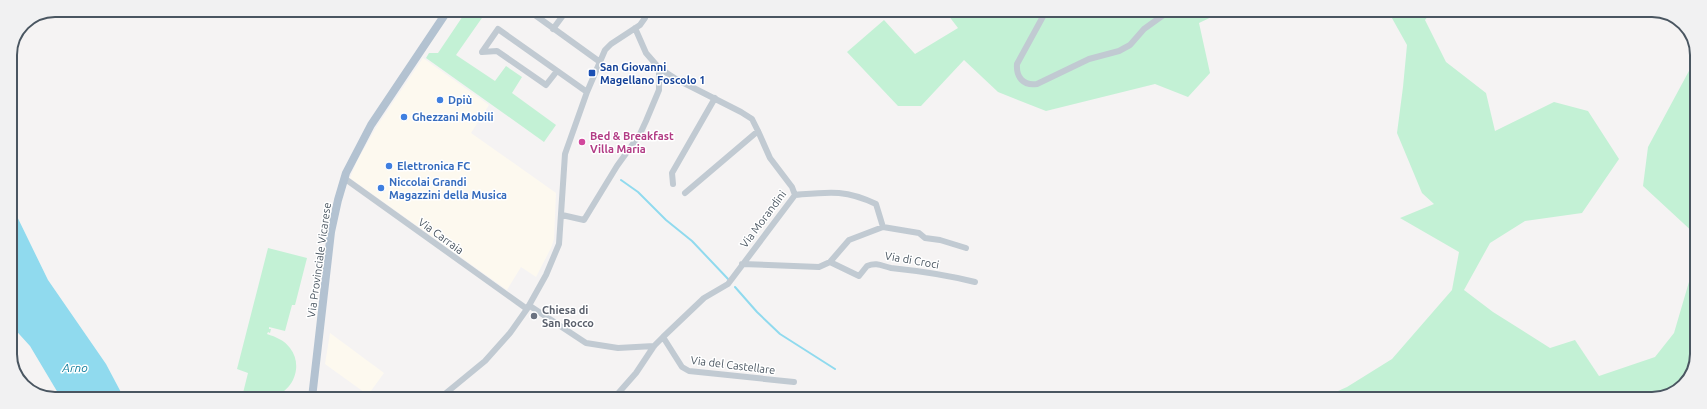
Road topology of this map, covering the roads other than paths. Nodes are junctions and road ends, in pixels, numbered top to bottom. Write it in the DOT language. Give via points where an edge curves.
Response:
graph roads {
  1 [pos="443,17"];
  2 [pos="537,17"];
  3 [pos="562,17"];
  4 [pos="645,17"];
  5 [pos="1043,17"];
  6 [pos="1161,17"];
  7 [pos="635,28"];
  8 [pos="553,29"];
  9 [pos="600,62"];
  10 [pos="659,68"];
  11 [pos="557,71"];
  12 [pos="587,92"];
  13 [pos="715,98"];
  14 [pos="758,130"];
  15 [pos="344,178"];
  16 [pos="673,184"];
  17 [pos="684,193"];
  18 [pos="795,195"];
  19 [pos="562,215"];
  20 [pos="883,227"];
  21 [pos="966,248"];
  22 [pos="830,262"];
  23 [pos="742,264"];
  24 [pos="975,282"];
  25 [pos="528,308"];
  26 [pos="663,337"];
  27 [pos="654,346"];
  28 [pos="794,382"];
  29 [pos="313,392"];
  30 [pos="447,392"];
  31 [pos="619,392"];
  1 -- 15 [label="main road, Via Provinciale Vicarese" via="371,125"];
  2 -- 8 [label="street"];
  3 -- 8 [label="street"];
  4 -- 7 [label="street"];
  5 -- 6 [label="street" via="1017,64 1016,72 1028,85 1037,84 1088,59 1119,51 1130,45 1144,29"];
  7 -- 9 [label="street" via="611,44"];
  7 -- 10 [label="street, Via Morandini" via="646,53"];
  8 -- 9 [label="street"];
  9 -- 12 [label="street"];
  10 -- 13 [label="street, Via Morandini"];
  10 -- 19 [label="street" via="659,90 640,134 584,220"];
  11 -- 11 [label="street" via="546,85 497,51 482,52 498,29"];
  11 -- 12 [label="street"];
  12 -- 19 [label="street" via="565,154"];
  13 -- 14 [label="street, Via Morandini" via="745,114"];
  13 -- 16 [label="street" via="672,173"];
  14 -- 17 [label="street"];
  14 -- 18 [label="street, Via Morandini" via="767,153"];
  15 -- 25 [label="street, Via Carraia"];
  15 -- 29 [label="main road, Via Provinciale Vicarese" via="331,232"];
  18 -- 20 [label="street" via="840,192 859,196 876,204"];
  18 -- 23 [label="street, Via Morandini"];
  19 -- 25 [label="street" via="559,244 551,266"];
  20 -- 21 [label="street" via="919,232 925,238"];
  20 -- 22 [label="street" via="849,240"];
  22 -- 23 [label="street" via="813,268"];
  22 -- 24 [label="street, Via di Croci" via="859,276 867,266 880,264"];
  23 -- 26 [label="street, Via Morandini" via="724,287 704,298"];
  25 -- 27 [label="street, Via Carraia" via="586,343 618,348"];
  25 -- 30 [label="street" via="494,352"];
  26 -- 27 [label="street, Via Morandini"];
  26 -- 28 [label="street, Via del Castellare" via="682,366 688,370"];
  27 -- 31 [label="street, Via Morandini"];
}
